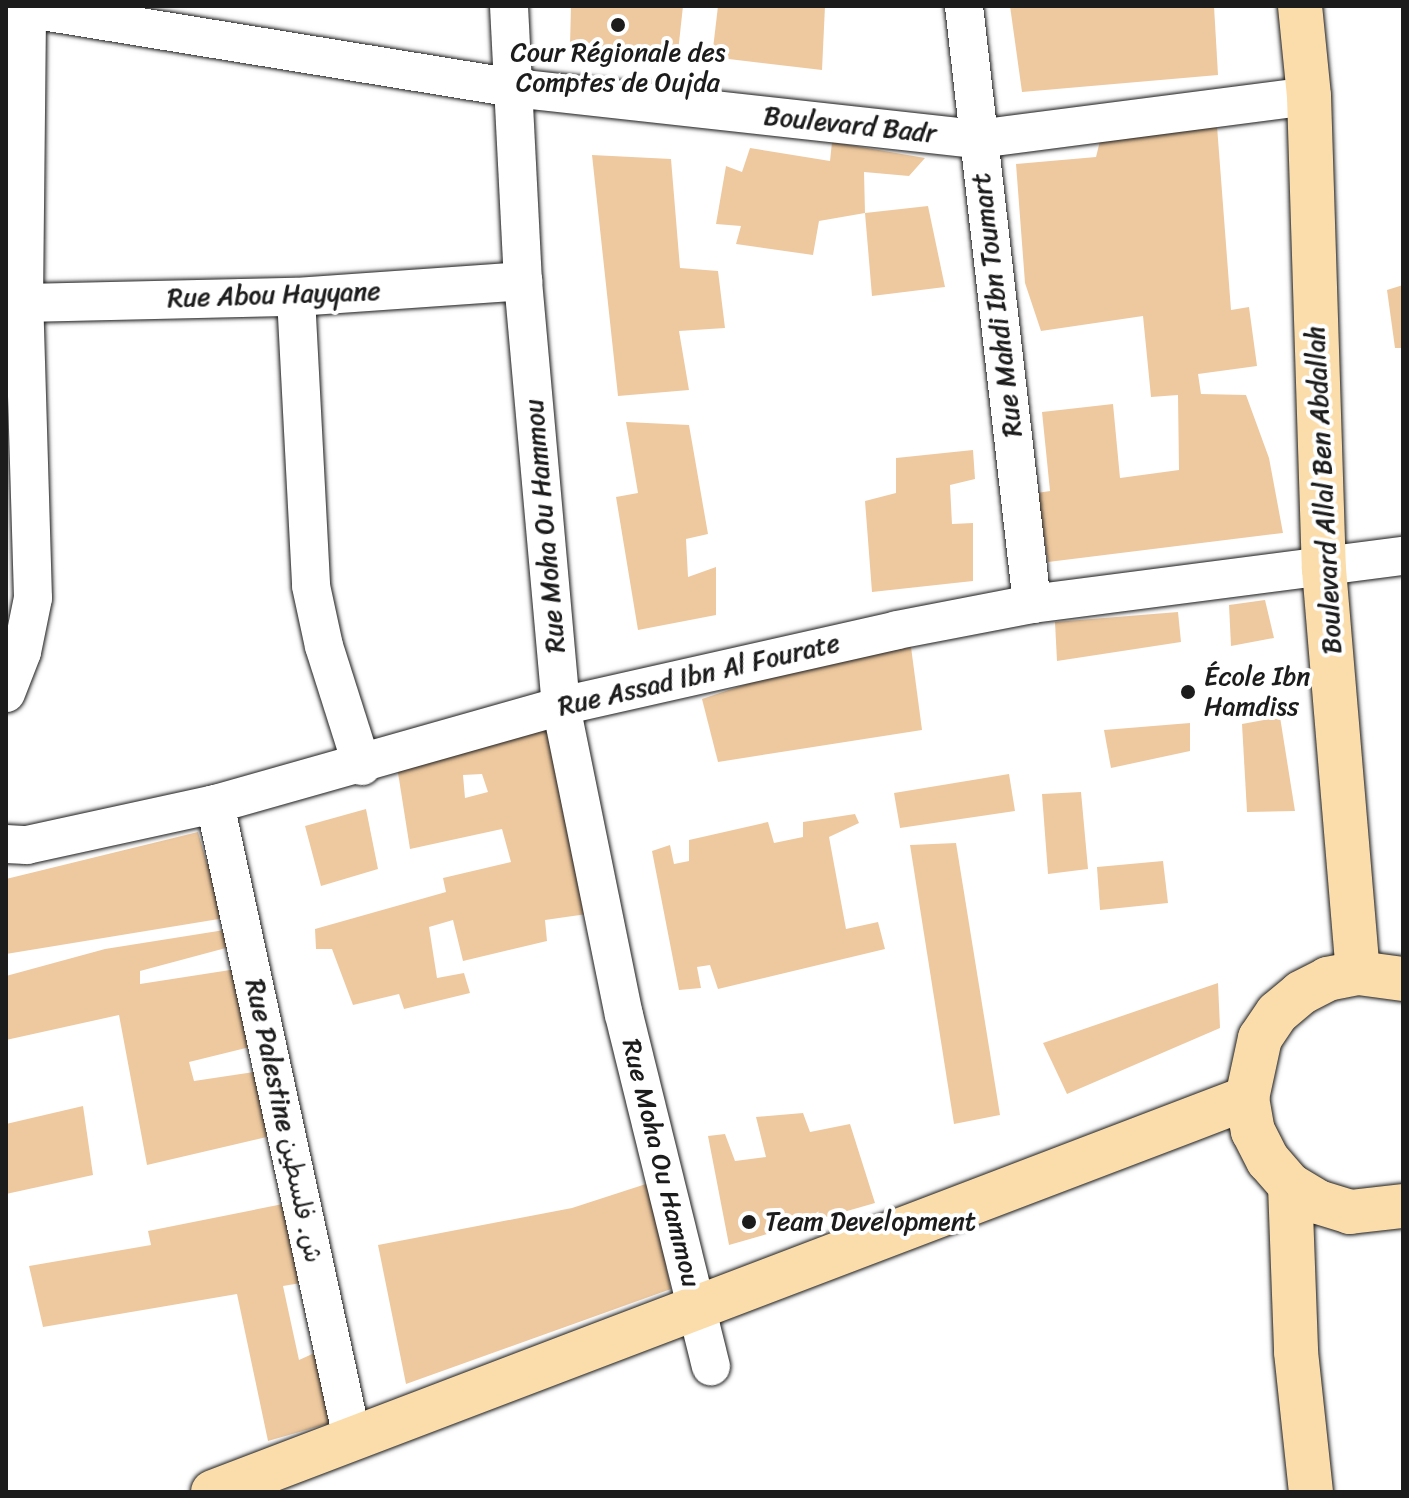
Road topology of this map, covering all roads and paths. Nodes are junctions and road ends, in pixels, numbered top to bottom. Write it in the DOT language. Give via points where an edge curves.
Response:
graph roads {
  1 [pos="509,6"];
  2 [pos="964,6"];
  3 [pos="1300,6"];
  4 [pos="20,7"];
  5 [pos="168,19"];
  6 [pos="514,88"];
  7 [pos="1309,96"];
  8 [pos="978,139"];
  9 [pos="523,281"];
  10 [pos="296,297"];
  11 [pos="24,303"];
  12 [pos="1403,556"];
  13 [pos="1324,569"];
  14 [pos="1032,604"];
  15 [pos="6,693"];
  16 [pos="561,706"];
  17 [pos="362,766"];
  18 [pos="215,804"];
  19 [pos="6,844"];
  20 [pos="1358,973"];
  21 [pos="1403,979"];
  22 [pos="1247,1098"];
  23 [pos="1290,1185"];
  24 [pos="1403,1206"];
  25 [pos="696,1307"];
  26 [pos="711,1366"];
  27 [pos="352,1438"];
  28 [pos="213,1492"];
  29 [pos="1311,1492"];
  1 -- 6 [label="street, Rue Moha Ou Hammou"];
  2 -- 8 [label="street, Rue Mahdi Ibn Toumart"];
  3 -- 7 [label="main road, Boulevard Allal Ben Abdallah"];
  4 -- 5 [label="street, Boulevard Badr"];
  4 -- 11 [label="street"];
  5 -- 6 [label="street, Boulevard Badr"];
  6 -- 8 [label="street, Boulevard Badr"];
  6 -- 9 [label="street, Rue Moha Ou Hammou"];
  7 -- 8 [label="street, Boulevard Badr"];
  7 -- 13 [label="main road, Boulevard Allal Ben Abdallah"];
  8 -- 14 [label="street, Rue Mahdi Ibn Toumart"];
  9 -- 10 [label="street, Rue Abou Hayyane"];
  9 -- 16 [label="street, Rue Moha Ou Hammou"];
  10 -- 11 [label="street, Rue Abou Hayyane"];
  10 -- 17 [label="street" via="311,586"];
  11 -- 15 [label="street" via="33,598 22,652"];
  12 -- 13 [label="street, Rue Assad Ibn Al Fourate"];
  13 -- 14 [label="street, Rue Assad Ibn Al Fourate"];
  13 -- 20 [label="main road, Boulevard Allal Ben Abdallah"];
  14 -- 16 [label="street, Rue Assad Ibn Al Fourate" via="772,656"];
  16 -- 17 [label="street, Rue Assad Ibn Al Fourate"];
  16 -- 25 [label="street, Rue Moha Ou Hammou" via="624,1015"];
  17 -- 18 [label="street, Rue Assad Ibn Al Fourate"];
  18 -- 19 [label="street, Rue Assad Ibn Al Fourate" via="27,845"];
  18 -- 27 [label="street, Rue Palestine ش. فلسطين"];
  20 -- 21 [label="main road"];
  20 -- 22 [label="main road" via="1314,986 1277,1013 1260,1038"];
  22 -- 23 [label="main road" via="1253,1131 1268,1160"];
  22 -- 25 [label="main road"];
  23 -- 24 [label="main road" via="1318,1202 1350,1212"];
  23 -- 29 [label="main road" via="1296,1352"];
  25 -- 26 [label="street, Rue Moha Ou Hammou"];
  25 -- 27 [label="main road"];
  27 -- 28 [label="main road"];
}
